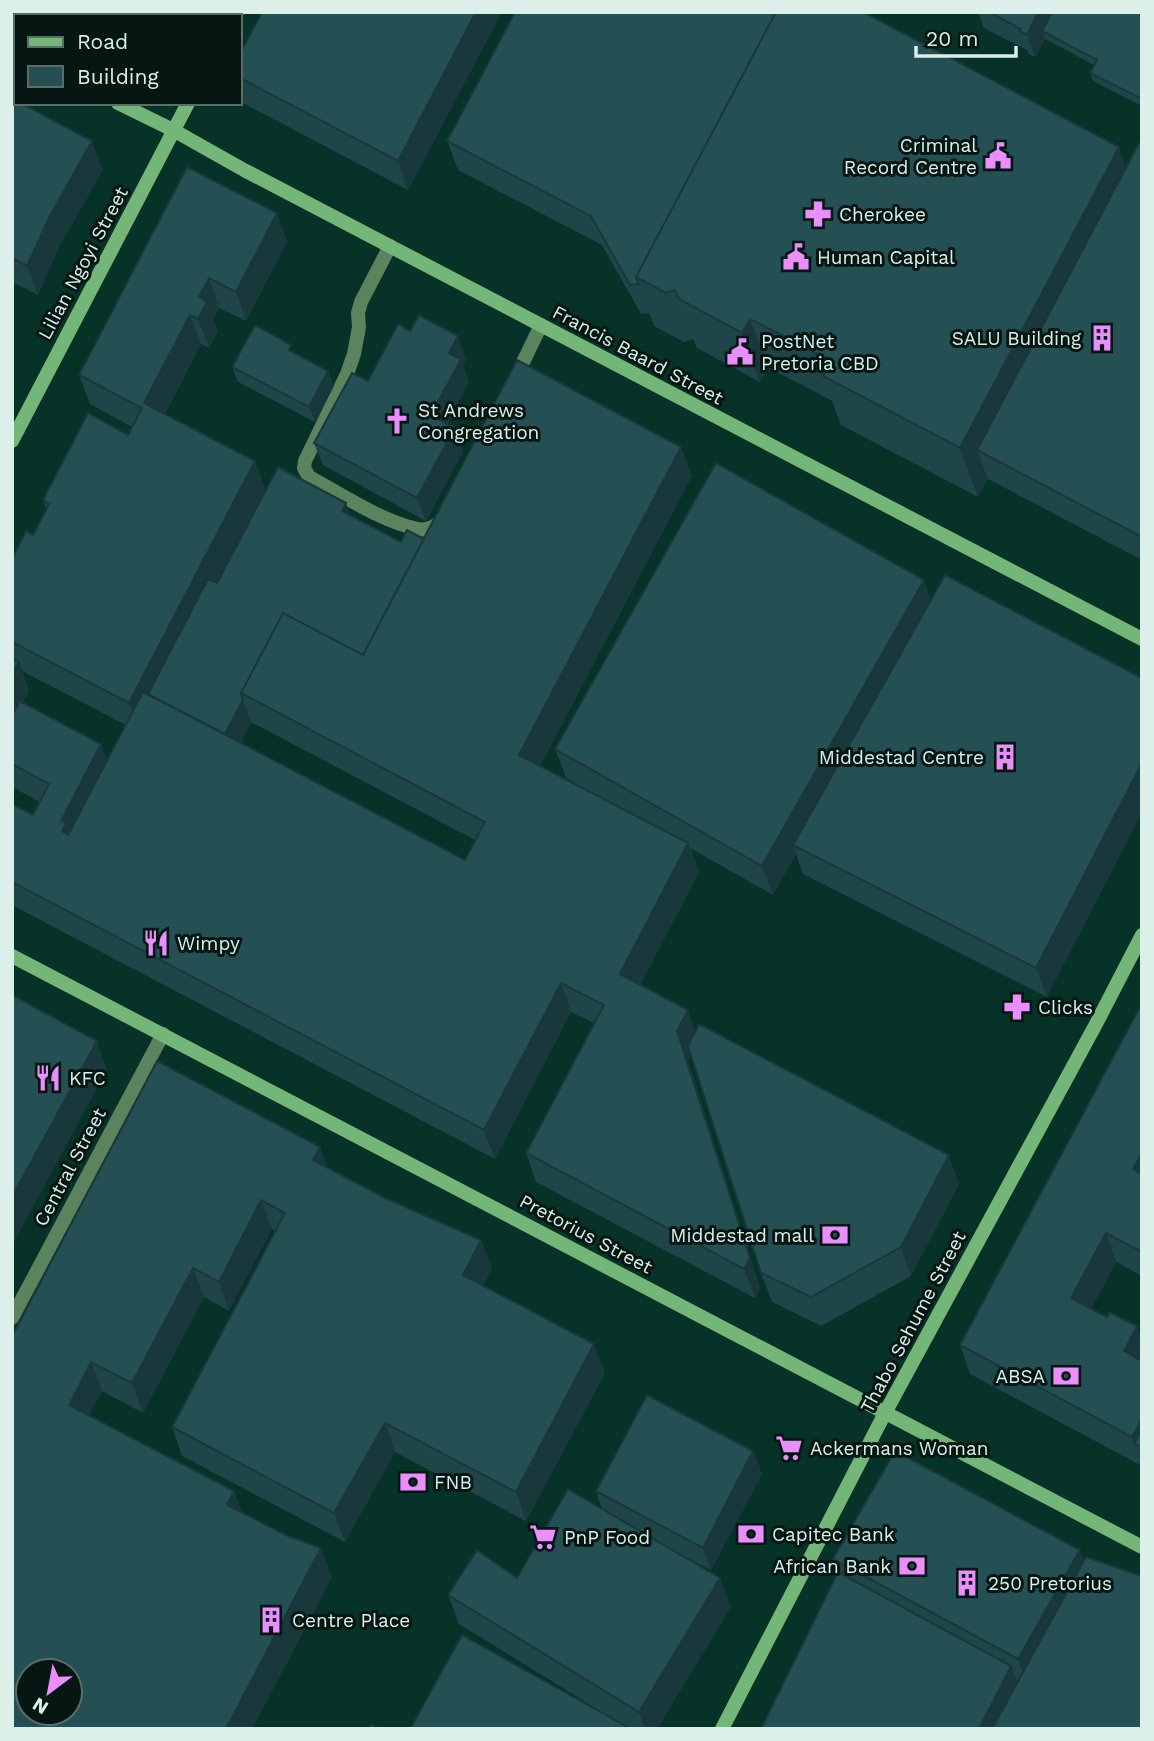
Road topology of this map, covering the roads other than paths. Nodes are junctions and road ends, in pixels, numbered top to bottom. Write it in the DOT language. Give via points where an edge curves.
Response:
graph roads {
  1 [pos="122,105"];
  2 [pos="187,105"];
  3 [pos="173,130"];
  4 [pos="390,246"];
  5 [pos="541,326"];
  6 [pos="509,390"];
  7 [pos="12,441"];
  8 [pos="448,509"];
  9 [pos="1142,639"];
  10 [pos="1142,935"];
  11 [pos="12,956"];
  12 [pos="163,1034"];
  13 [pos="12,1318"];
  14 [pos="885,1412"];
  15 [pos="1142,1548"];
  16 [pos="722,1729"];
  1 -- 3 [label="street, Francis Baard Street"];
  2 -- 3 [label="street, Lilian Ngoyi Street"];
  3 -- 4 [label="street, Francis Baard Street"];
  3 -- 7 [label="street, Lilian Ngoyi Street"];
  4 -- 5 [label="street, Francis Baard Street"];
  4 -- 8 [label="street" via="361,302 354,354 304,468 309,477 420,530 433,528"];
  5 -- 6 [label="street"];
  5 -- 9 [label="street, Francis Baard Street"];
  10 -- 14 [label="street, Thabo Sehume Street"];
  11 -- 12 [label="street, Pretorius Street"];
  12 -- 13 [label="street, Central Street"];
  12 -- 14 [label="street, Pretorius Street"];
  14 -- 15 [label="street, Pretorius Street"];
  14 -- 16 [label="street, Thabo Sehume Street"];
}
